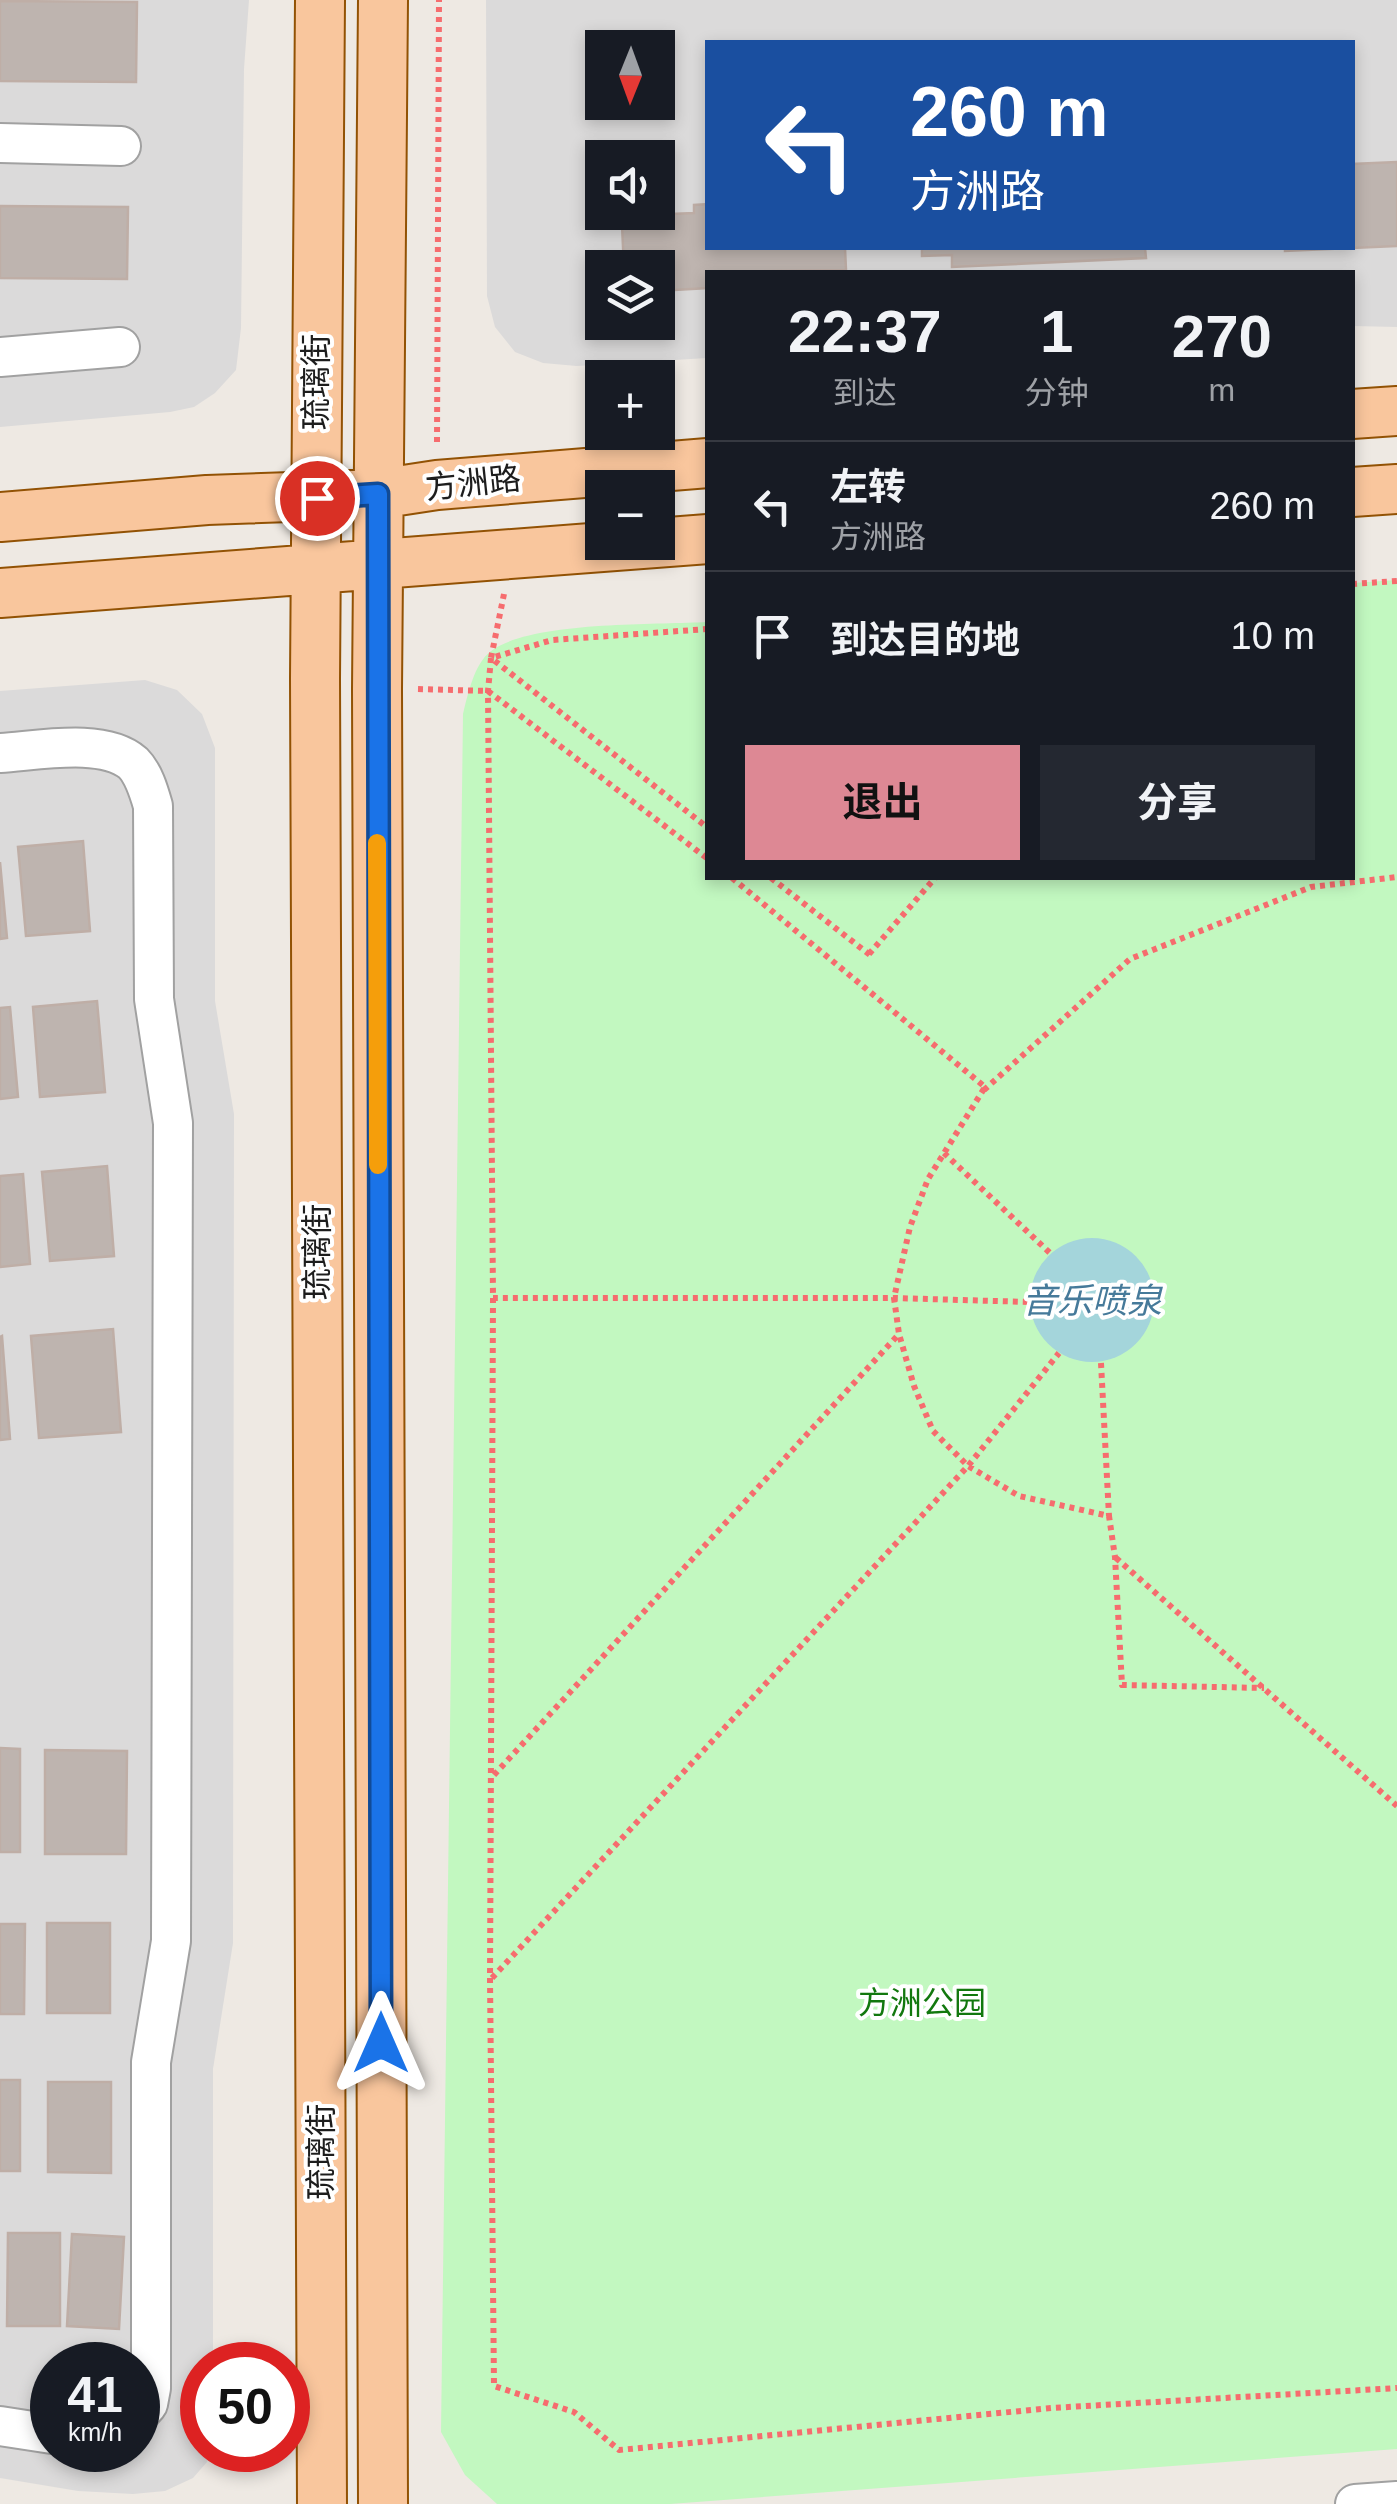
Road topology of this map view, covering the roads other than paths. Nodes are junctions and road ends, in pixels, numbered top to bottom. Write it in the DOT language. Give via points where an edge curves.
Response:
graph roads {
  1 [pos="320,0"];
  2 [pos="383,0"];
  3 [pos="0,143"];
  4 [pos="121,146"];
  5 [pos="120,348"];
  6 [pos="0,357"];
  7 [pos="1397,410"];
  8 [pos="1355,414"];
  9 [pos="705,463"];
  10 [pos="1397,489"];
  11 [pos="1355,492"];
  12 [pos="378,494"];
  13 [pos="317,498"];
  14 [pos="0,518"];
  15 [pos="705,539"];
  16 [pos="378,564"];
  17 [pos="316,570"];
  18 [pos="0,593"];
  19 [pos="0,754"];
  20 [pos="151,2342"];
  21 [pos="0,2426"];
  22 [pos="30,2431"];
  23 [pos="1397,2500"];
  24 [pos="322,2504"];
  25 [pos="382,2504"];
  26 [pos="1355,2504"];
  1 -- 13 [label="main road, 琉璃街"];
  2 -- 12 [label="main road, 琉璃街"];
  3 -- 4 [label="street"];
  5 -- 6 [label="street"];
  7 -- 8 [label="main road"];
  9 -- 12 [label="main road, 方洲路"];
  10 -- 11 [label="main road"];
  12 -- 13 [label="main road, 方洲路"];
  12 -- 16 [label="main road, 琉璃街"];
  13 -- 14 [label="main road, 方洲路"];
  13 -- 17 [label="main road, 琉璃街"];
  15 -- 16 [label="main road"];
  16 -- 17 [label="main road"];
  16 -- 25 [label="main road, 琉璃街"];
  17 -- 18 [label="main road"];
  17 -- 24 [label="main road, 琉璃街"];
  19 -- 20 [label="street" via="81,747 112,752 133,764 153,806 154,999 173,1123 171,1941 152,2062"];
  21 -- 22 [label="street"];
  23 -- 26 [label="street"];
}
